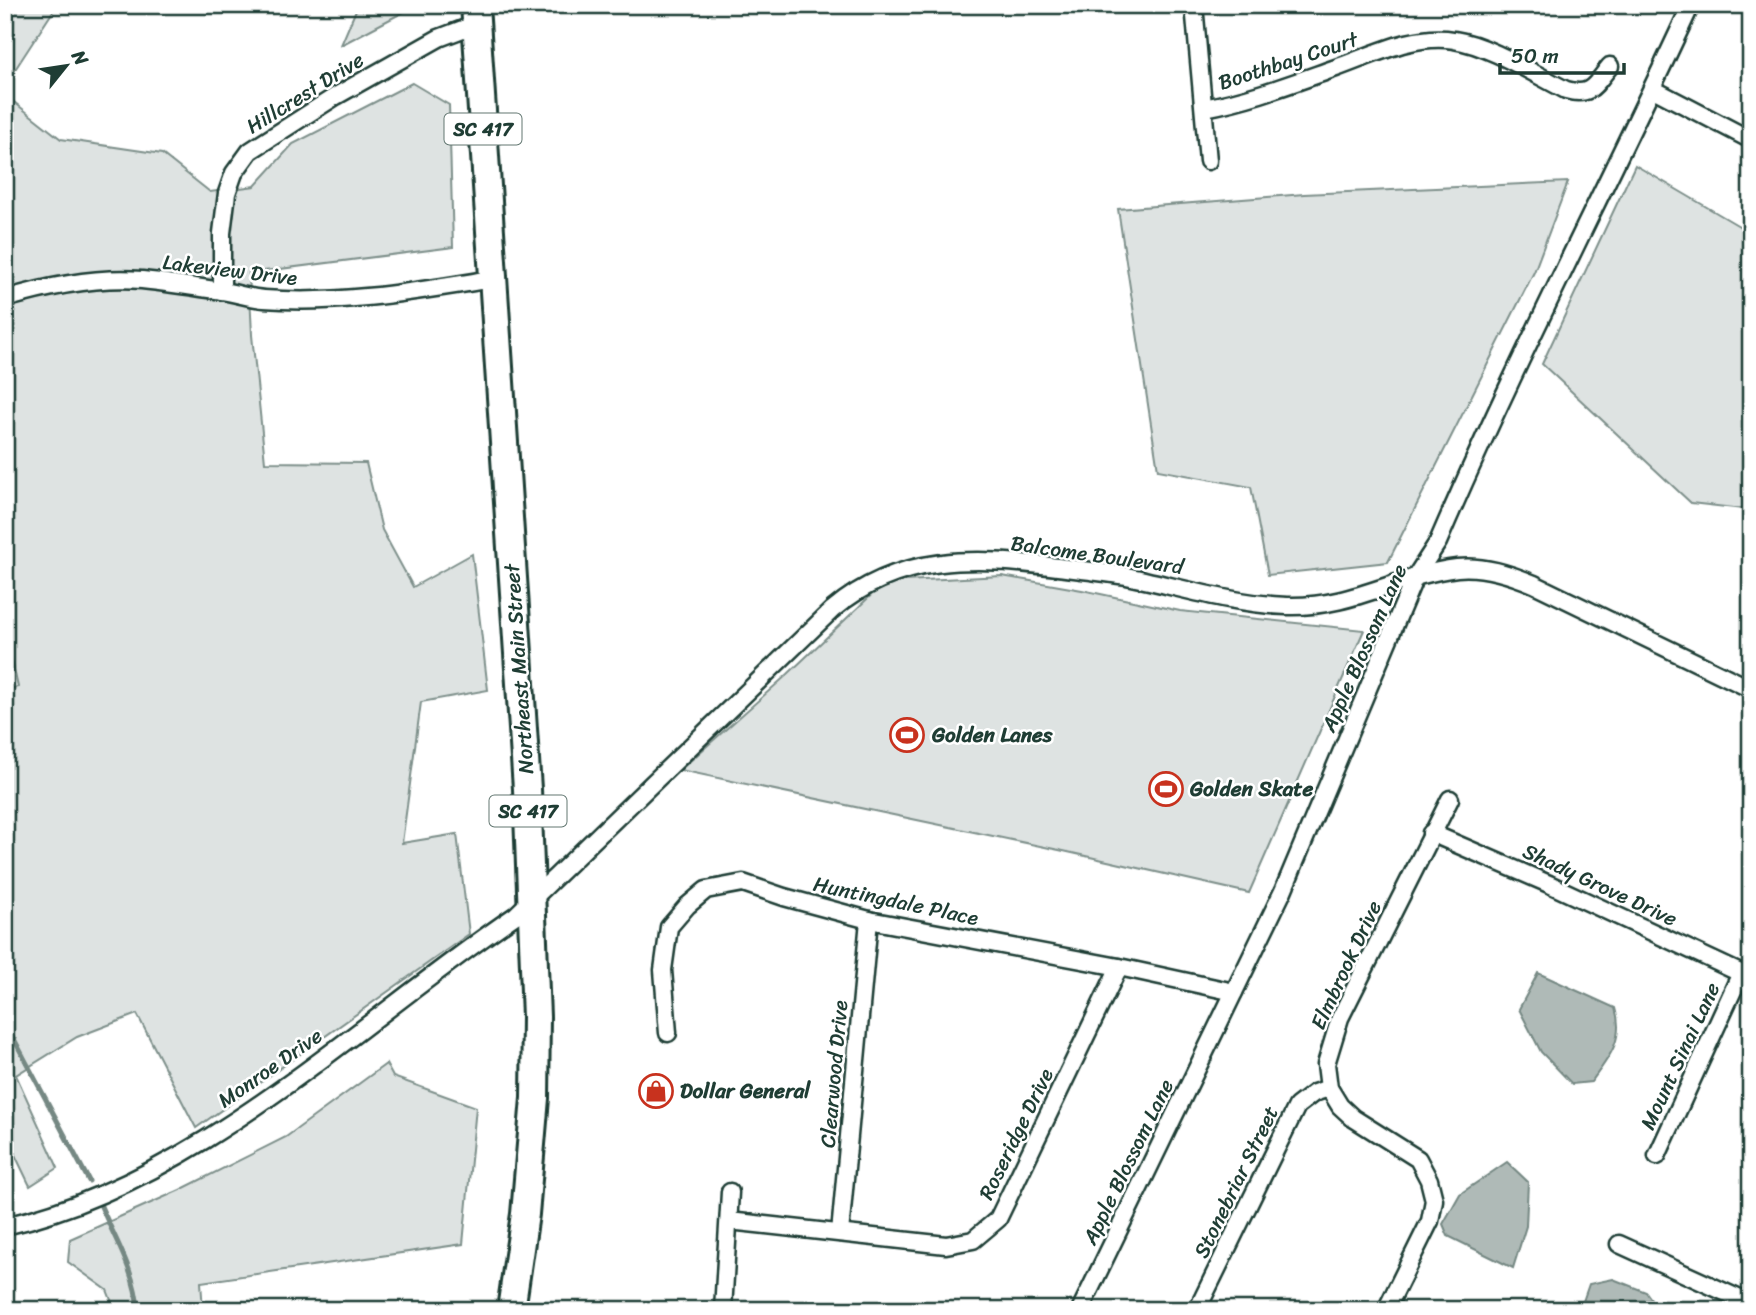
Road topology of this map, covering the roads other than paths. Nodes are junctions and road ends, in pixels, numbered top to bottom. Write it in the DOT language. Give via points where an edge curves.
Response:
graph roads {
  1 [pos="1194,5"];
  2 [pos="1691,5"];
  3 [pos="476,14"];
  4 [pos="1610,66"];
  5 [pos="1653,89"];
  6 [pos="1204,108"];
  7 [pos="1751,140"];
  8 [pos="1208,161"];
  9 [pos="492,279"];
  10 [pos="222,291"];
  11 [pos="5,299"];
  12 [pos="1414,579"];
  13 [pos="1751,689"];
  14 [pos="1450,799"];
  15 [pos="1431,833"];
  16 [pos="532,898"];
  17 [pos="869,919"];
  18 [pos="1119,967"];
  19 [pos="1746,975"];
  20 [pos="1234,992"];
  21 [pos="668,1033"];
  22 [pos="1329,1088"];
  23 [pos="1657,1156"];
  24 [pos="730,1192"];
  25 [pos="729,1220"];
  26 [pos="5,1226"];
  27 [pos="840,1233"];
  28 [pos="1619,1244"];
  29 [pos="1751,1304"];
  30 [pos="510,1310"];
  31 [pos="723,1310"];
  32 [pos="1080,1310"];
  33 [pos="1197,1310"];
  34 [pos="1386,1310"];
  1 -- 6 [label="street"];
  2 -- 5 [label="street, Apple Blossom Lane"];
  3 -- 9 [label="main road, SC 417"];
  3 -- 10 [label="street, Hillcrest Drive" via="250,151 227,193"];
  4 -- 6 [label="street, Boothbay Court" via="1580,94 1479,47 1428,39"];
  5 -- 7 [label="street"];
  5 -- 12 [label="street, Apple Blossom Lane" via="1438,542"];
  6 -- 8 [label="street"];
  9 -- 10 [label="street, Lakeview Drive" via="392,295 321,300 262,299"];
  9 -- 16 [label="main road, Northeast Main Street / SC 417"];
  10 -- 11 [label="street, Lakeview Drive" via="103,280"];
  12 -- 13 [label="street, Balcome Boulevard" via="1458,568 1516,576"];
  12 -- 16 [label="street, Balcome Boulevard" via="1347,600 1288,606 1246,602 1123,575 1017,562 949,562 894,573 861,588 832,610"];
  12 -- 20 [label="street, Apple Blossom Lane" via="1283,891"];
  14 -- 15 [label="street, Elmbrook Drive"];
  15 -- 19 [label="street, Shady Grove Drive"];
  15 -- 22 [label="street, Elmbrook Drive" via="1340,1018 1325,1064"];
  16 -- 26 [label="street, Monroe Drive" via="516,915 304,1071 199,1143 115,1188"];
  16 -- 30 [label="main road, Northeast Main Street / SC 417" via="535,1098 525,1214"];
  17 -- 18 [label="street, Huntingdale Place"];
  17 -- 21 [label="street, Huntingdale Place" via="743,883 706,890 668,927 663,970"];
  17 -- 27 [label="street, Clearwood Drive"];
  18 -- 20 [label="street, Huntingdale Place"];
  18 -- 27 [label="street, Roseridge Drive" via="998,1219 973,1240 946,1245"];
  19 -- 23 [label="street, Mount Sinai Lane"];
  20 -- 32 [label="street, Apple Blossom Lane"];
  22 -- 33 [label="street, Stonebriar Street" via="1297,1106"];
  22 -- 34 [label="street" via="1353,1118 1418,1159 1434,1199 1430,1221"];
  24 -- 25 [label="street"];
  25 -- 27 [label="street, Roseridge Drive"];
  25 -- 31 [label="street"];
  28 -- 29 [label="street"];
}
